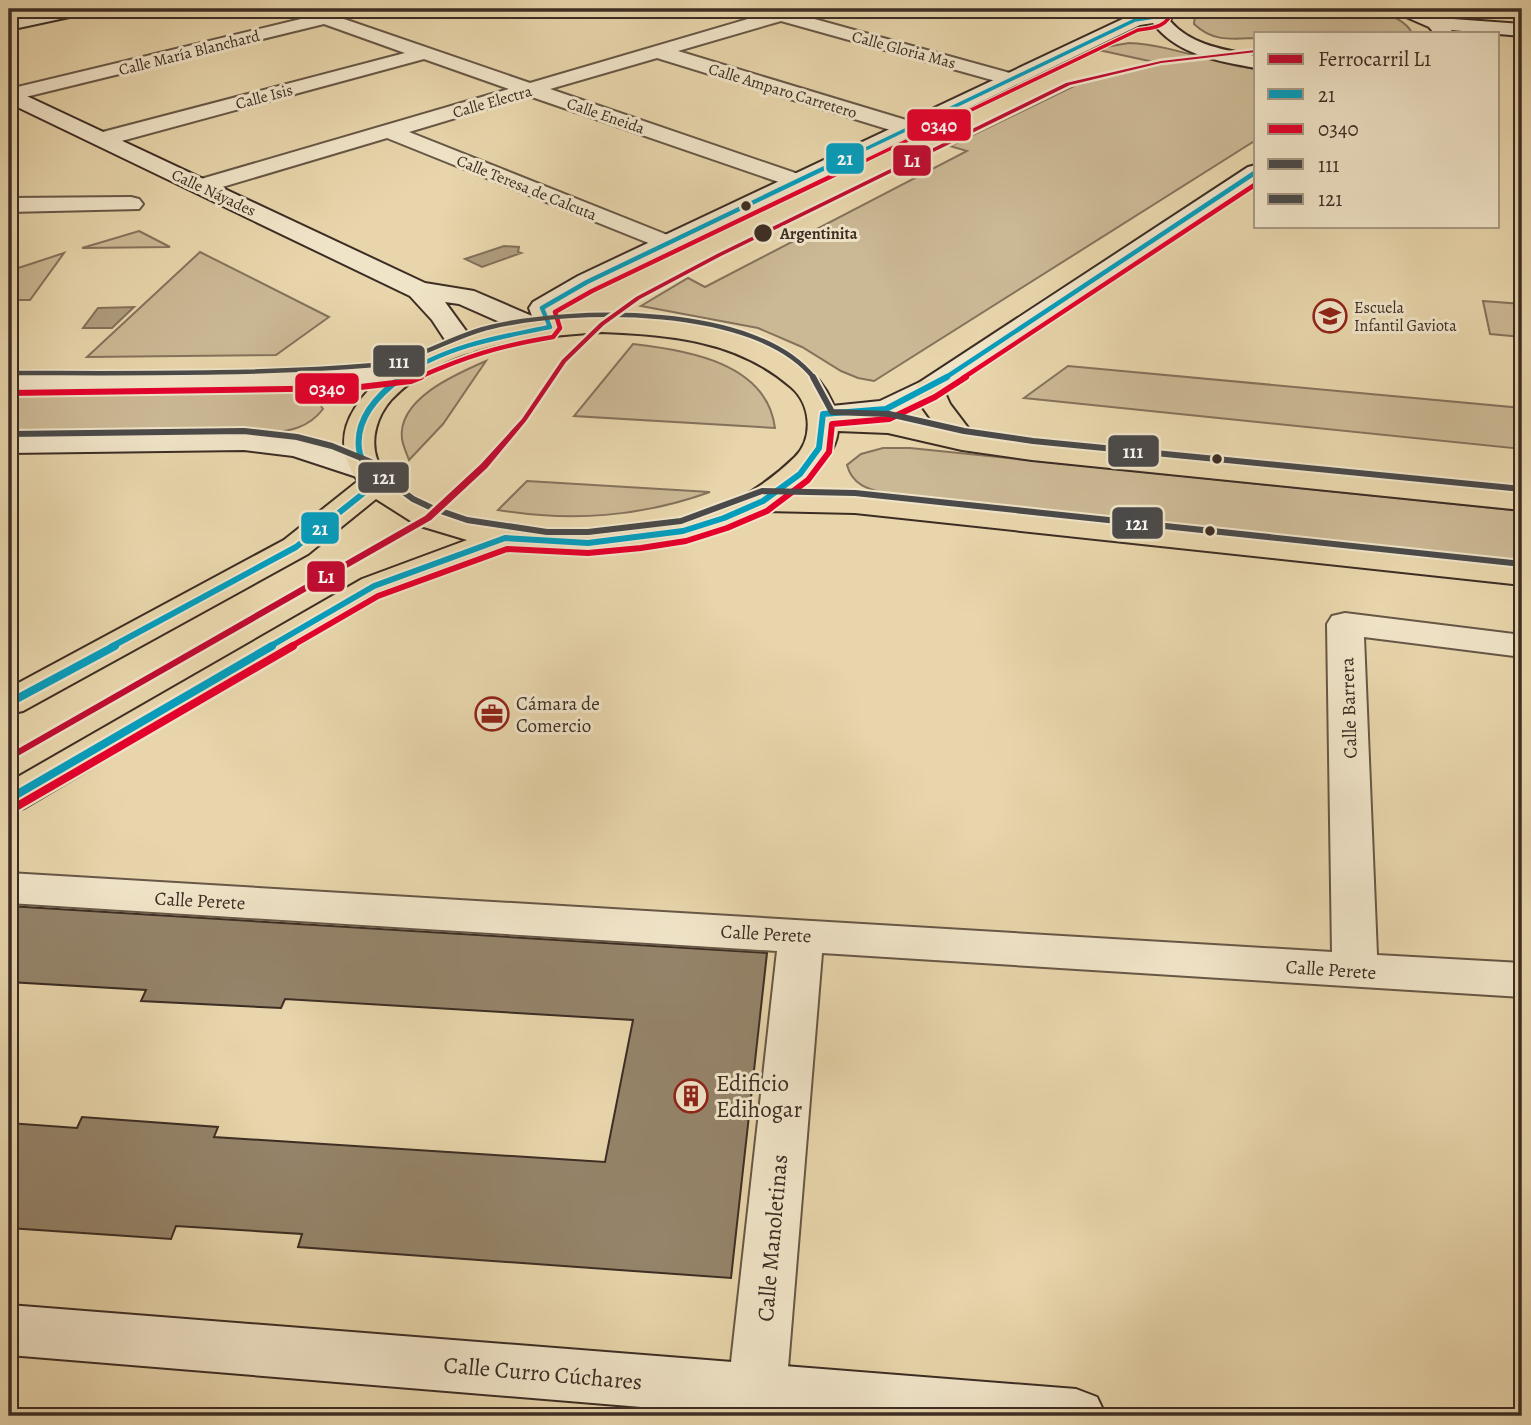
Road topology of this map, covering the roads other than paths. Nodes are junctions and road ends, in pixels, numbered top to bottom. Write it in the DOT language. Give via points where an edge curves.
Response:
graph roads {
  1 [pos="82,9"];
  2 [pos="297,9"];
  3 [pos="757,9"];
  4 [pos="1403,9"];
  5 [pos="357,11"];
  6 [pos="1162,11"];
  7 [pos="792,12"];
  8 [pos="326,19"];
  9 [pos="1433,20"];
  10 [pos="9,25"];
  11 [pos="1522,30"];
  12 [pos="659,52"];
  13 [pos="426,53"];
  14 [pos="1254,62"];
  15 [pos="1010,79"];
  16 [pos="531,90"];
  17 [pos="10,95"];
  18 [pos="908,128"];
  19 [pos="388,131"];
  20 [pos="103,139"];
  21 [pos="1254,173"];
  22 [pos="796,181"];
  23 [pos="202,186"];
  24 [pos="131,204"];
  25 [pos="9,205"];
  26 [pos="666,243"];
  27 [pos="587,282"];
  28 [pos="419,290"];
  29 [pos="465,297"];
  30 [pos="545,328"];
  31 [pos="463,346"];
  32 [pos="409,371"];
  33 [pos="9,383"];
  34 [pos="930,388"];
  35 [pos="823,418"];
  36 [pos="962,441"];
  37 [pos="9,444"];
  38 [pos="370,477"];
  39 [pos="1522,500"];
  40 [pos="763,501"];
  41 [pos="505,538"];
  42 [pos="1522,575"];
  43 [pos="1522,646"];
  44 [pos="9,703"];
  45 [pos="9,799"];
  46 [pos="9,888"];
  47 [pos="801,934"];
  48 [pos="1355,970"];
  49 [pos="1522,980"];
  50 [pos="9,1330"];
  51 [pos="756,1404"];
  52 [pos="1076,1416"];
  1 -- 10 [label="street"];
  2 -- 8 [label="street, Calle Eneida"];
  3 -- 7 [label="street, Calle Gloria Mas"];
  4 -- 9 [label="street"];
  5 -- 8 [label="street, Calle María Blanchard"];
  6 -- 14 [label="street" via="1167,30 1181,40"];
  6 -- 15 [label="street"];
  7 -- 12 [label="street, Calle Electra"];
  7 -- 15 [label="street, Calle Gloria Mas"];
  8 -- 13 [label="street, Calle Eneida"];
  8 -- 17 [label="street, Calle María Blanchard"];
  9 -- 11 [label="street"];
  12 -- 16 [label="street, Calle Electra"];
  12 -- 18 [label="street, Calle Amparo Carretero"];
  13 -- 16 [label="street, Calle Eneida"];
  13 -- 20 [label="street, Calle Isis"];
  15 -- 18 [label="street"];
  16 -- 19 [label="street, Calle Electra"];
  16 -- 22 [label="street, Calle Eneida"];
  17 -- 20 [label="street, Calle Náyades"];
  18 -- 22 [label="street"];
  19 -- 23 [label="street, Calle Electra"];
  19 -- 26 [label="street, Calle Teresa de Calcuta"];
  20 -- 23 [label="street, Calle Náyades"];
  21 -- 34 [label="street"];
  22 -- 26 [label="street"];
  23 -- 28 [label="street, Calle Náyades"];
  24 -- 25 [label="street"];
  26 -- 27 [label="street"];
  27 -- 29 [label="street"];
  27 -- 30 [label="street" via="542,308"];
  28 -- 29 [label="street, Calle Náyades"];
  28 -- 31 [label="street, Calle Náyades"];
  29 -- 30 [label="street, Calle Náyades"];
  30 -- 31 [label="main road"];
  30 -- 35 [label="main road" via="646,325 728,341 764,354 793,372 813,392"];
  31 -- 32 [label="main road"];
  32 -- 33 [label="street" via="271,381"];
  32 -- 38 [label="main road" via="380,394 364,415 358,453"];
  34 -- 35 [label="street" via="886,409"];
  34 -- 36 [label="main road" via="936,405"];
  35 -- 36 [label="main road" via="888,424"];
  35 -- 40 [label="main road" via="819,448 800,474"];
  36 -- 39 [label="main road"];
  37 -- 38 [label="street" via="244,441 295,447"];
  38 -- 41 [label="main road" via="428,518"];
  38 -- 44 [label="main road" via="296,547"];
  40 -- 41 [label="main road" via="714,521 639,538 588,543"];
  40 -- 42 [label="main road" via="855,503"];
  41 -- 45 [label="main road" via="374,586"];
  43 -- 48 [label="street, Calle Barrera" via="1345,624"];
  46 -- 47 [label="street, Calle Perete"];
  47 -- 48 [label="street, Calle Perete"];
  47 -- 51 [label="street, Calle Manoletinas"];
  48 -- 49 [label="street, Calle Perete"];
  50 -- 51 [label="street, Calle Curro Cúchares"];
  51 -- 52 [label="street, Calle Curro Cúchares"];
}
